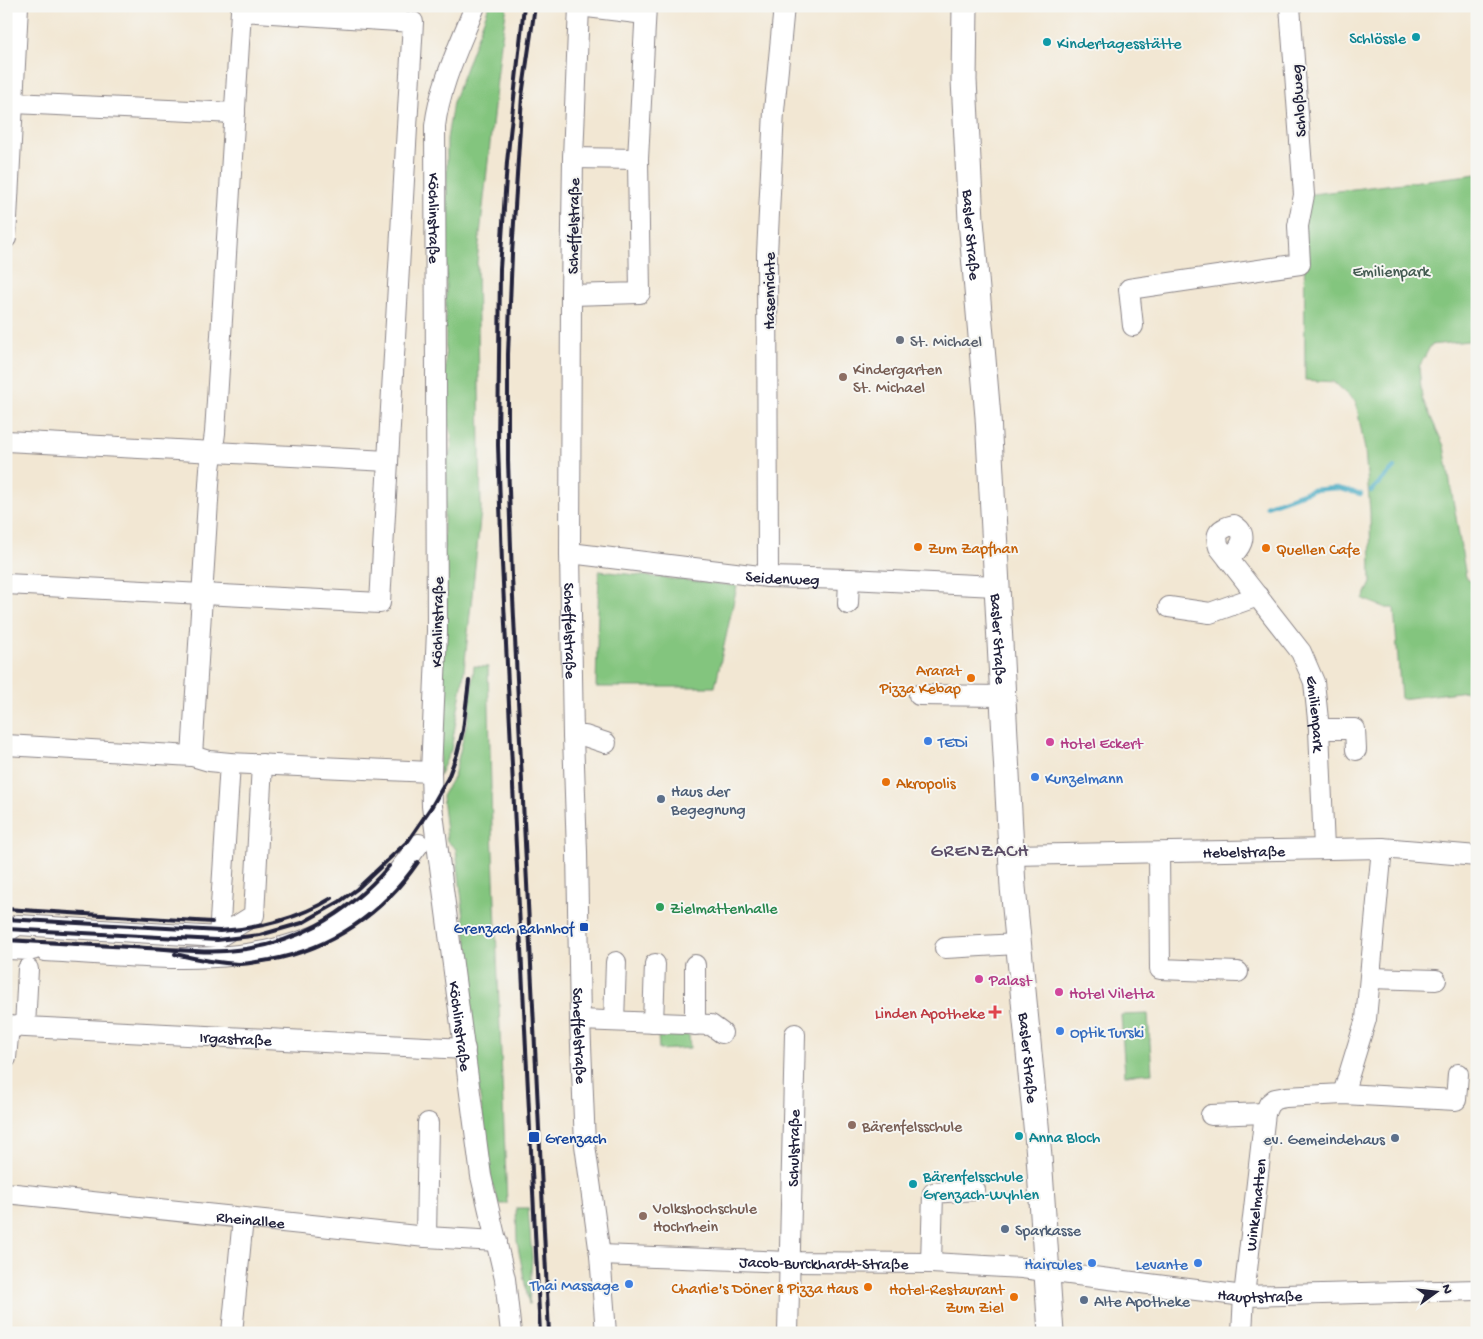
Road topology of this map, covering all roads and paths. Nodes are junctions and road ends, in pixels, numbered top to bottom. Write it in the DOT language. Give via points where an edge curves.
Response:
graph roads {
  1 [pos="18,6"];
  2 [pos="475,6"];
  3 [pos="579,6"];
  4 [pos="784,6"];
  5 [pos="965,6"];
  6 [pos="1290,6"];
  7 [pos="646,10"];
  8 [pos="13,103"];
  9 [pos="235,113"];
  10 [pos="573,158"];
  11 [pos="638,158"];
  12 [pos="6,238"];
  13 [pos="571,295"];
  14 [pos="1133,326"];
  15 [pos="6,441"];
  16 [pos="213,452"];
  17 [pos="388,461"];
  18 [pos="570,552"];
  19 [pos="1228,559"];
  20 [pos="768,577"];
  21 [pos="849,578"];
  22 [pos="6,584"];
  23 [pos="996,586"];
  24 [pos="202,594"];
  25 [pos="1258,596"];
  26 [pos="848,604"];
  27 [pos="1169,607"];
  28 [pos="919,695"];
  29 [pos="1002,696"];
  30 [pos="1320,729"];
  31 [pos="573,736"];
  32 [pos="606,744"];
  33 [pos="6,745"];
  34 [pos="1356,750"];
  35 [pos="192,756"];
  36 [pos="230,763"];
  37 [pos="262,764"];
  38 [pos="431,772"];
  39 [pos="419,844"];
  40 [pos="1382,848"];
  41 [pos="1324,849"];
  42 [pos="1159,853"];
  43 [pos="1012,855"];
  44 [pos="1477,856"];
  45 [pos="6,932"];
  46 [pos="219,937"];
  47 [pos="1017,944"];
  48 [pos="945,948"];
  49 [pos="6,949"];
  50 [pos="35,957"];
  51 [pos="616,962"];
  52 [pos="655,964"];
  53 [pos="695,965"];
  54 [pos="1238,972"];
  55 [pos="1370,978"];
  56 [pos="1436,980"];
  57 [pos="580,1020"];
  58 [pos="614,1022"];
  59 [pos="654,1023"];
  60 [pos="694,1025"];
  61 [pos="13,1026"];
  62 [pos="722,1033"];
  63 [pos="795,1034"];
  64 [pos="465,1049"];
  65 [pos="6,1058"];
  66 [pos="1458,1074"];
  67 [pos="1343,1094"];
  68 [pos="1265,1114"];
  69 [pos="1211,1115"];
  70 [pos="428,1123"];
  71 [pos="975,1190"];
  72 [pos="6,1193"];
  73 [pos="242,1218"];
  74 [pos="426,1228"];
  75 [pos="496,1240"];
  76 [pos="600,1255"];
  77 [pos="789,1262"];
  78 [pos="931,1263"];
  79 [pos="1047,1271"];
  80 [pos="1477,1290"];
  81 [pos="1244,1296"];
  82 [pos="1241,1325"];
  83 [pos="232,1333"];
  84 [pos="511,1333"];
  85 [pos="606,1333"];
  86 [pos="788,1333"];
  87 [pos="1051,1333"];
  1 -- 8 [label="street"];
  2 -- 38 [label="street, Köchlinstraße" via="444,85 435,126 437,631"];
  3 -- 7 [label="street"];
  3 -- 10 [label="street, Scheffelstraße"];
  4 -- 20 [label="street, Hasenrichte" via="774,112 767,254"];
  5 -- 23 [label="main road, Basler Straße" via="964,80 971,220 988,417"];
  6 -- 14 [label="street, Schloßweg" via="1304,196 1298,226 1300,264 1128,289"];
  7 -- 11 [label="street"];
  8 -- 9 [label="street"];
  8 -- 12 [label="street"];
  9 -- 16 [label="street"];
  9 -- 17 [label="street" via="241,11 414,22"];
  10 -- 11 [label="street"];
  10 -- 13 [label="street, Scheffelstraße"];
  11 -- 13 [label="street" via="640,293"];
  13 -- 18 [label="street, Scheffelstraße"];
  15 -- 16 [label="street"];
  16 -- 17 [label="street"];
  16 -- 24 [label="street"];
  17 -- 24 [label="street" via="380,603"];
  18 -- 20 [label="street, Seidenweg"];
  18 -- 31 [label="street, Scheffelstraße"];
  19 -- 25 [label="street, Emilienpark"];
  20 -- 21 [label="street, Seidenweg"];
  21 -- 23 [label="street, Seidenweg"];
  21 -- 26 [label="street"];
  22 -- 24 [label="street"];
  23 -- 29 [label="main road, Basler Straße"];
  24 -- 35 [label="street"];
  25 -- 27 [label="street" via="1210,613"];
  25 -- 30 [label="street, Emilienpark" via="1301,652 1309,668 1317,696"];
  28 -- 29 [label="street"];
  29 -- 43 [label="main road, Basler Straße"];
  30 -- 34 [label="street" via="1356,730"];
  30 -- 41 [label="street, Emilienpark"];
  31 -- 32 [label="street" via="585,736"];
  31 -- 57 [label="street, Scheffelstraße"];
  33 -- 35 [label="street"];
  35 -- 36 [label="street"];
  36 -- 37 [label="street"];
  36 -- 46 [label="street"];
  37 -- 38 [label="street"];
  37 -- 46 [label="street" via="254,915"];
  38 -- 64 [label="street, Köchlinstraße" via="432,806"];
  39 -- 50 [label="street" via="388,885 347,920 326,932 278,948 197,959"];
  40 -- 41 [label="street, Hebelstraße"];
  40 -- 44 [label="street, Hebelstraße"];
  40 -- 55 [label="street"];
  41 -- 42 [label="street, Hebelstraße"];
  42 -- 43 [label="street, Hebelstraße"];
  42 -- 54 [label="street" via="1160,969"];
  43 -- 47 [label="main road, Basler Straße"];
  45 -- 46 [label="street" via="18,925"];
  47 -- 48 [label="street"];
  47 -- 79 [label="main road, Basler Straße" via="1039,1156"];
  49 -- 50 [label="street"];
  50 -- 61 [label="street"];
  51 -- 58 [label="street"];
  52 -- 59 [label="street"];
  53 -- 60 [label="street"];
  55 -- 56 [label="street"];
  55 -- 67 [label="street" via="1366,1019"];
  57 -- 58 [label="street"];
  57 -- 76 [label="street, Scheffelstraße" via="585,1145"];
  58 -- 59 [label="street"];
  59 -- 60 [label="street"];
  60 -- 62 [label="street" via="711,1025"];
  61 -- 64 [label="street, Irgastraße"];
  61 -- 65 [label="street"];
  63 -- 77 [label="street, Schulstraße"];
  64 -- 75 [label="street, Köchlinstraße" via="481,1176"];
  66 -- 67 [label="street" via="1456,1100"];
  67 -- 68 [label="street" via="1275,1099"];
  68 -- 69 [label="street"];
  68 -- 81 [label="street, Winkelmatten"];
  70 -- 74 [label="street"];
  71 -- 78 [label="street" via="933,1193"];
  72 -- 73 [label="street, Rheinallee"];
  73 -- 74 [label="street, Rheinallee"];
  73 -- 83 [label="street"];
  74 -- 75 [label="street, Rheinallee"];
  75 -- 84 [label="street, Köchlinstraße" via="505,1279"];
  76 -- 77 [label="street, Jacob-Burckhardt-Straße"];
  76 -- 85 [label="street, Scheffelstraße"];
  77 -- 78 [label="street, Jacob-Burckhardt-Straße"];
  77 -- 86 [label="street, Schulstraße"];
  78 -- 79 [label="street, Jacob-Burckhardt-Straße"];
  79 -- 81 [label="street, Hauptstraße" via="1181,1295"];
  79 -- 87 [label="main road, Basler Straße"];
  80 -- 81 [label="street, Hauptstraße"];
  81 -- 82 [label="street, Winkelmatten"];
}
